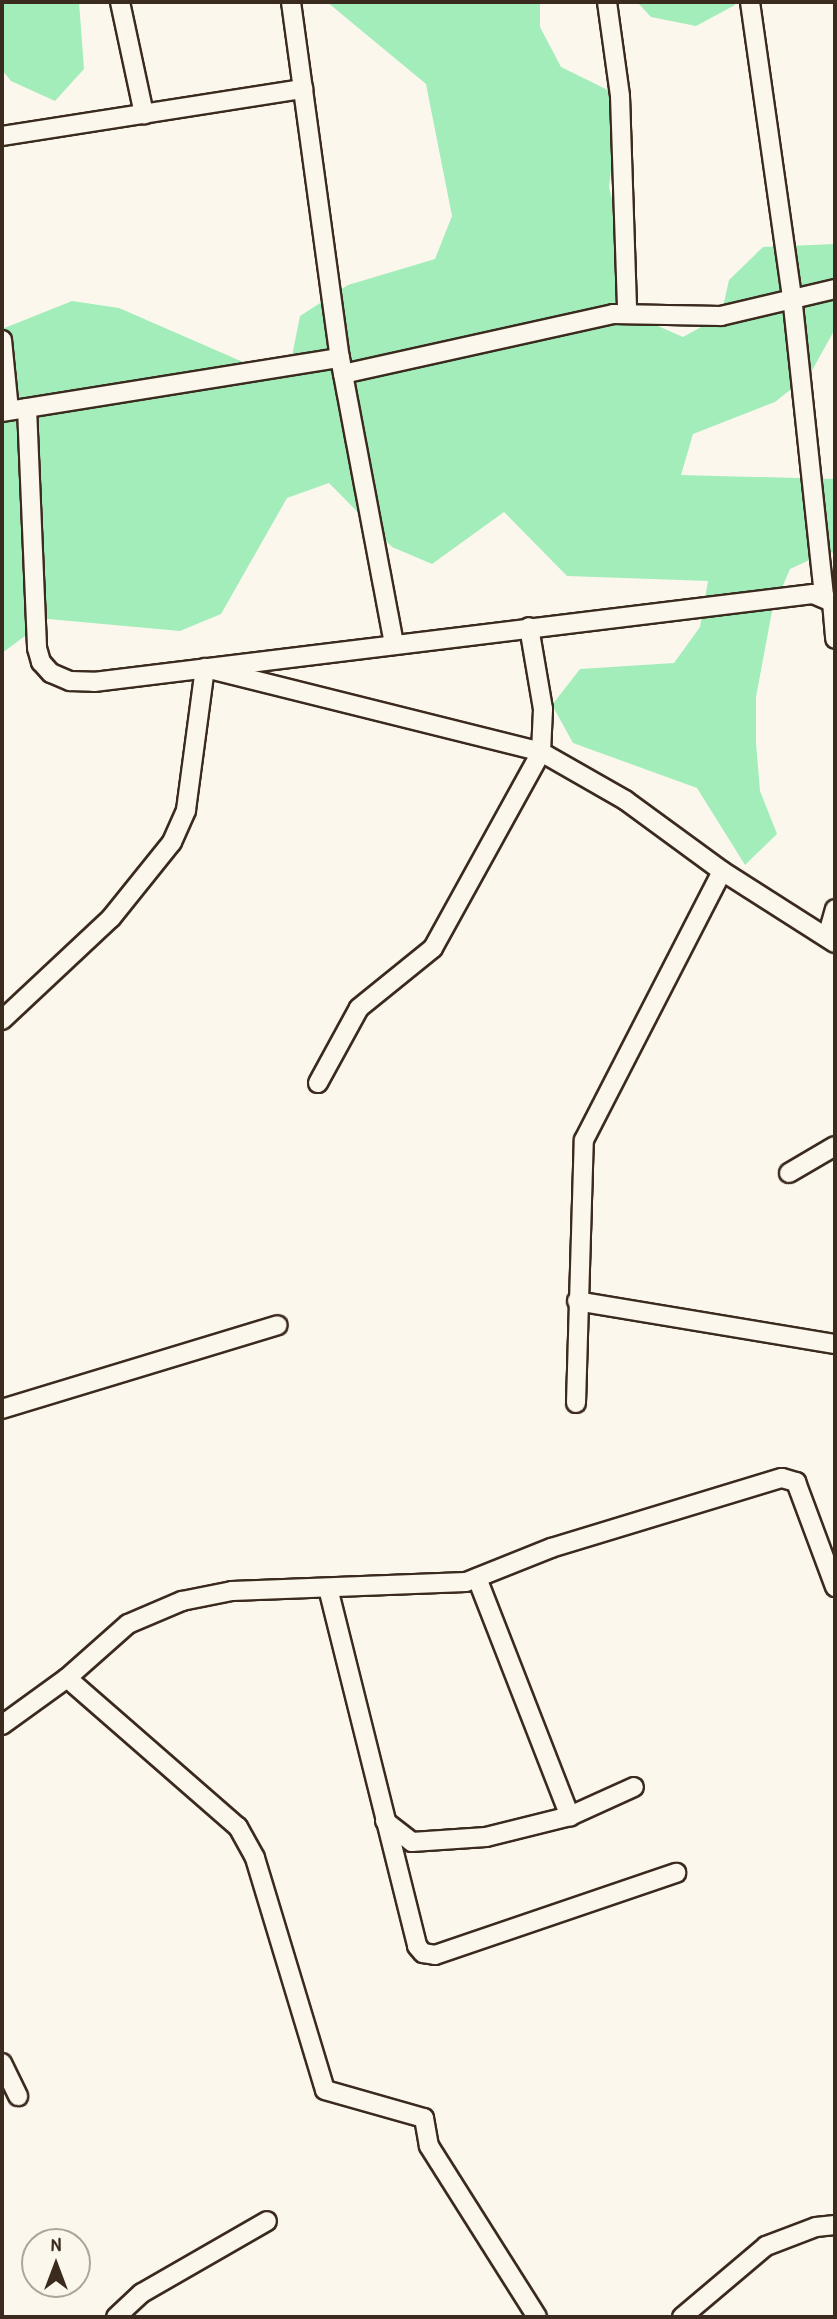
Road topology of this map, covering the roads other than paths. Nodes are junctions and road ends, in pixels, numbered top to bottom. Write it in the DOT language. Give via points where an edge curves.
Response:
graph roads {
  1 [pos="120,2"];
  2 [pos="291,2"];
  3 [pos="607,2"];
  4 [pos="750,2"];
  5 [pos="303,89"];
  6 [pos="144,114"];
  7 [pos="2,136"];
  8 [pos="835,289"];
  9 [pos="792,296"];
  10 [pos="627,312"];
  11 [pos="2,340"];
  12 [pos="341,366"];
  13 [pos="27,408"];
  14 [pos="6,411"];
  15 [pos="824,595"];
  16 [pos="529,627"];
  17 [pos="835,639"];
  18 [pos="394,644"];
  19 [pos="205,667"];
  20 [pos="541,752"];
  21 [pos="722,872"];
  22 [pos="835,909"];
  23 [pos="831,940"];
  24 [pos="2,1020"];
  25 [pos="318,1083"];
  26 [pos="835,1146"];
  27 [pos="789,1173"];
  28 [pos="578,1301"];
  29 [pos="278,1325"];
  30 [pos="835,1344"];
  31 [pos="576,1403"];
  32 [pos="2,1409"];
  33 [pos="477,1578"];
  34 [pos="328,1587"];
  35 [pos="835,1587"];
  36 [pos="67,1678"];
  37 [pos="2,1725"];
  38 [pos="634,1787"];
  39 [pos="570,1816"];
  40 [pos="385,1821"];
  41 [pos="676,1874"];
  42 [pos="2,2063"];
  43 [pos="18,2096"];
  44 [pos="267,2221"];
  45 [pos="835,2225"];
  46 [pos="116,2317"];
  47 [pos="537,2317"];
  48 [pos="682,2317"];
  1 -- 6 [label="street"];
  2 -- 5 [label="street"];
  3 -- 10 [label="street" via="620,96"];
  4 -- 9 [label="street"];
  5 -- 6 [label="street"];
  5 -- 12 [label="street"];
  6 -- 7 [label="street"];
  8 -- 9 [label="street"];
  9 -- 10 [label="street" via="721,316"];
  9 -- 15 [label="street"];
  10 -- 12 [label="street"];
  11 -- 14 [label="street"];
  12 -- 13 [label="street"];
  12 -- 18 [label="street"];
  13 -- 14 [label="street"];
  13 -- 19 [label="street" via="41,662 51,673 70,681"];
  15 -- 16 [label="street"];
  15 -- 17 [label="street" via="832,602"];
  16 -- 18 [label="street"];
  16 -- 20 [label="street" via="543,709"];
  18 -- 19 [label="street"];
  19 -- 20 [label="street"];
  19 -- 24 [label="street" via="181,826 111,918"];
  20 -- 21 [label="street" via="625,800"];
  20 -- 25 [label="street" via="433,948 359,1008"];
  21 -- 23 [label="street"];
  21 -- 28 [label="street" via="584,1140"];
  22 -- 23 [label="street"];
  26 -- 27 [label="street"];
  28 -- 30 [label="street"];
  28 -- 31 [label="street"];
  29 -- 32 [label="street"];
  33 -- 34 [label="street" via="456,1583"];
  33 -- 35 [label="street" via="551,1548 790,1478 796,1482"];
  33 -- 39 [label="street"];
  34 -- 36 [label="street" via="232,1591 182,1601 128,1624"];
  34 -- 40 [label="street"];
  36 -- 37 [label="street"];
  36 -- 47 [label="street" via="238,1827 255,1858 326,2090 424,2118 429,2146"];
  38 -- 39 [label="street"];
  39 -- 40 [label="street" via="486,1837 412,1842"];
  40 -- 41 [label="street" via="417,1945 423,1953 435,1955"];
  42 -- 43 [label="street"];
  44 -- 46 [label="street" via="142,2293"];
  45 -- 48 [label="street" via="816,2227 766,2246"];
}
